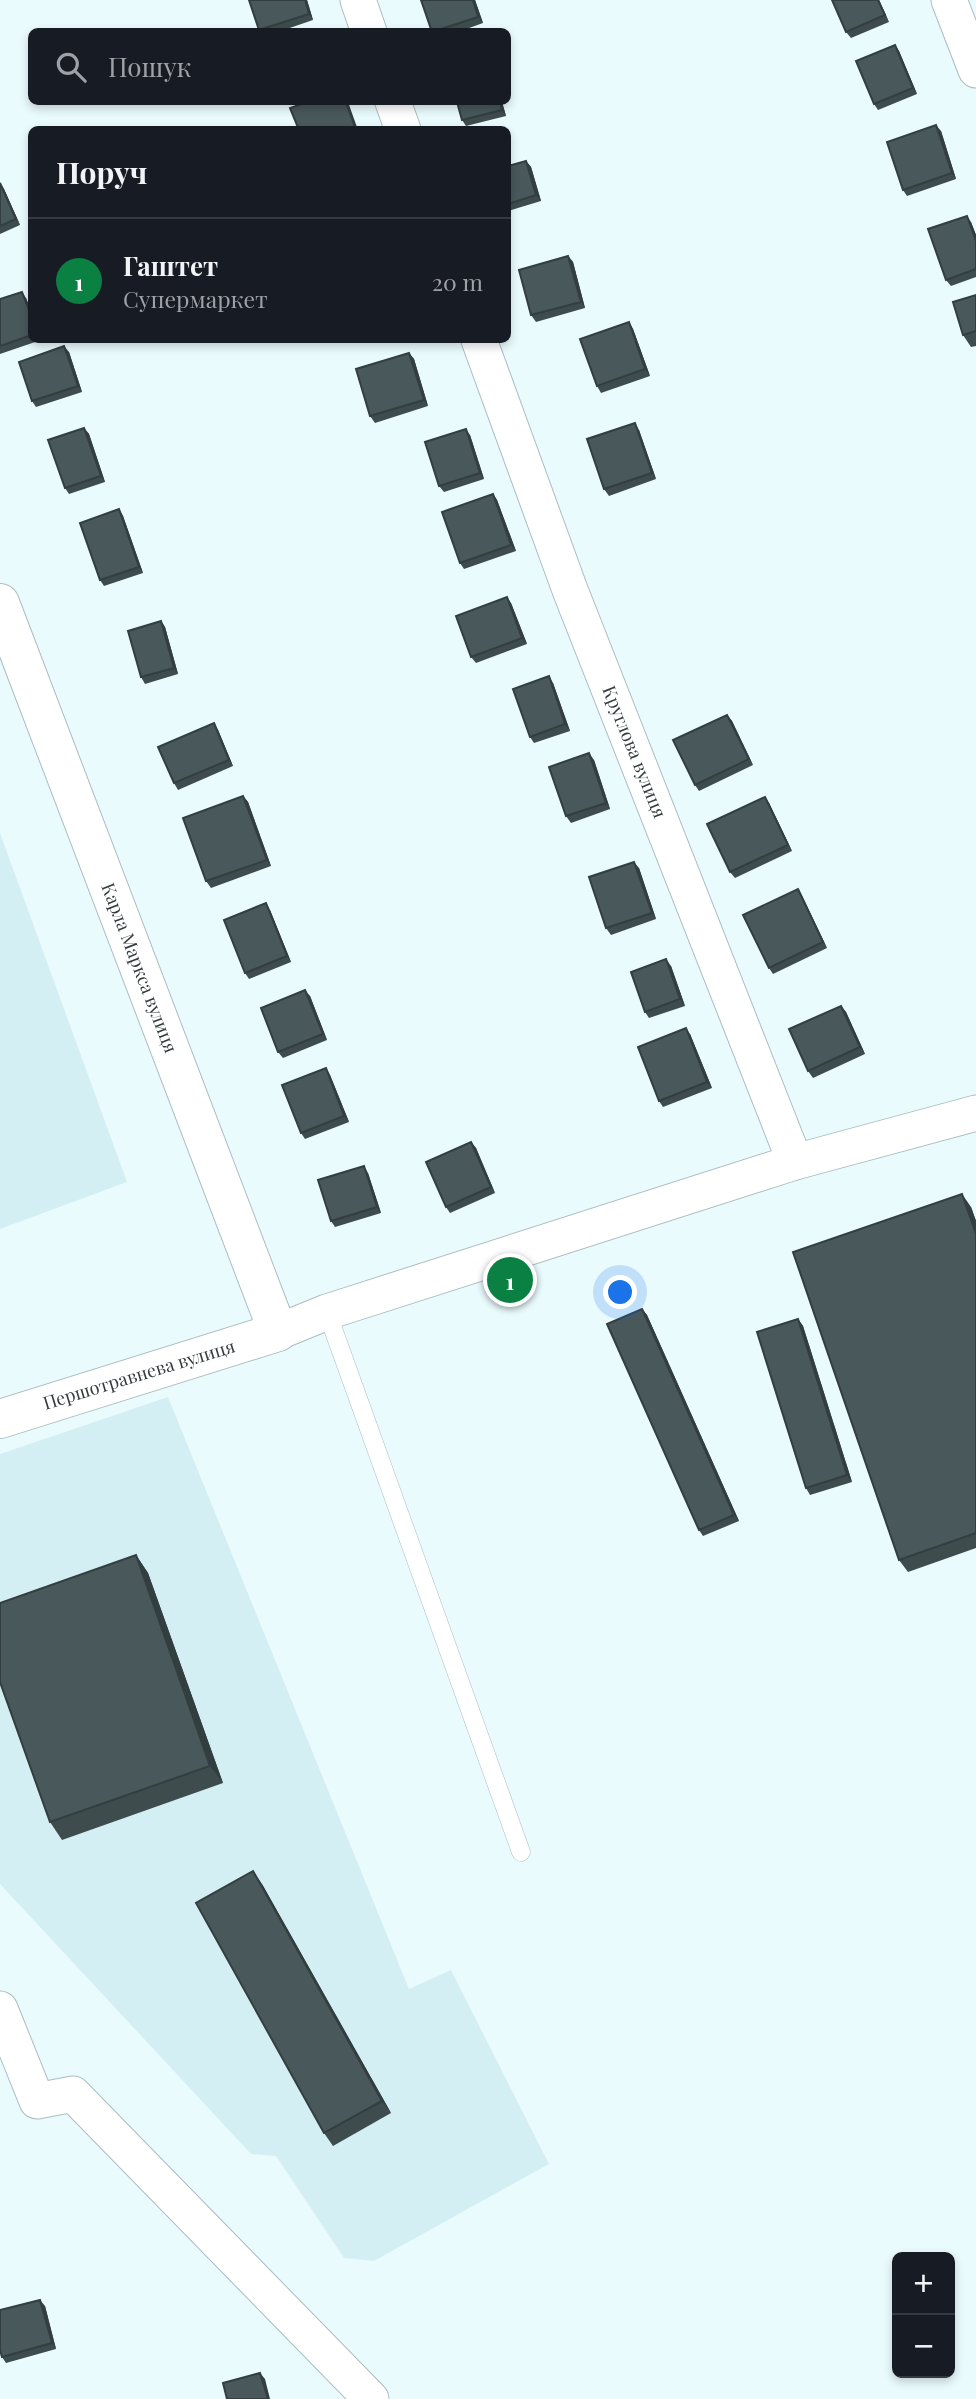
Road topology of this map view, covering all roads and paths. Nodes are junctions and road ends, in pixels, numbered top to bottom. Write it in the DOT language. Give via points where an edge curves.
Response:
graph roads {
  1 [pos="358,0"];
  2 [pos="949,0"];
  3 [pos="368,28"];
  4 [pos="976,70"];
  5 [pos="394,105"];
  6 [pos="402,126"];
  7 [pos="480,343"];
  8 [pos="0,603"];
  9 [pos="976,1113"];
  10 [pos="795,1162"];
  11 [pos="327,1312"];
  12 [pos="278,1332"];
  13 [pos="0,1419"];
  14 [pos="521,1852"];
  15 [pos="0,2009"];
  16 [pos="371,2399"];
  1 -- 3 [label="street"];
  2 -- 4 [label="street"];
  5 -- 6 [label="street"];
  7 -- 10 [label="street, Круглова вулиця" via="570,590"];
  8 -- 12 [label="street, Карла Маркса вулиця"];
  9 -- 10 [label="street"];
  10 -- 11 [label="street"];
  11 -- 12 [label="street"];
  11 -- 14 [label="lane"];
  12 -- 13 [label="street, Першотравнева вулиця"];
  15 -- 16 [label="street" via="37,2101 73,2094"];
}
